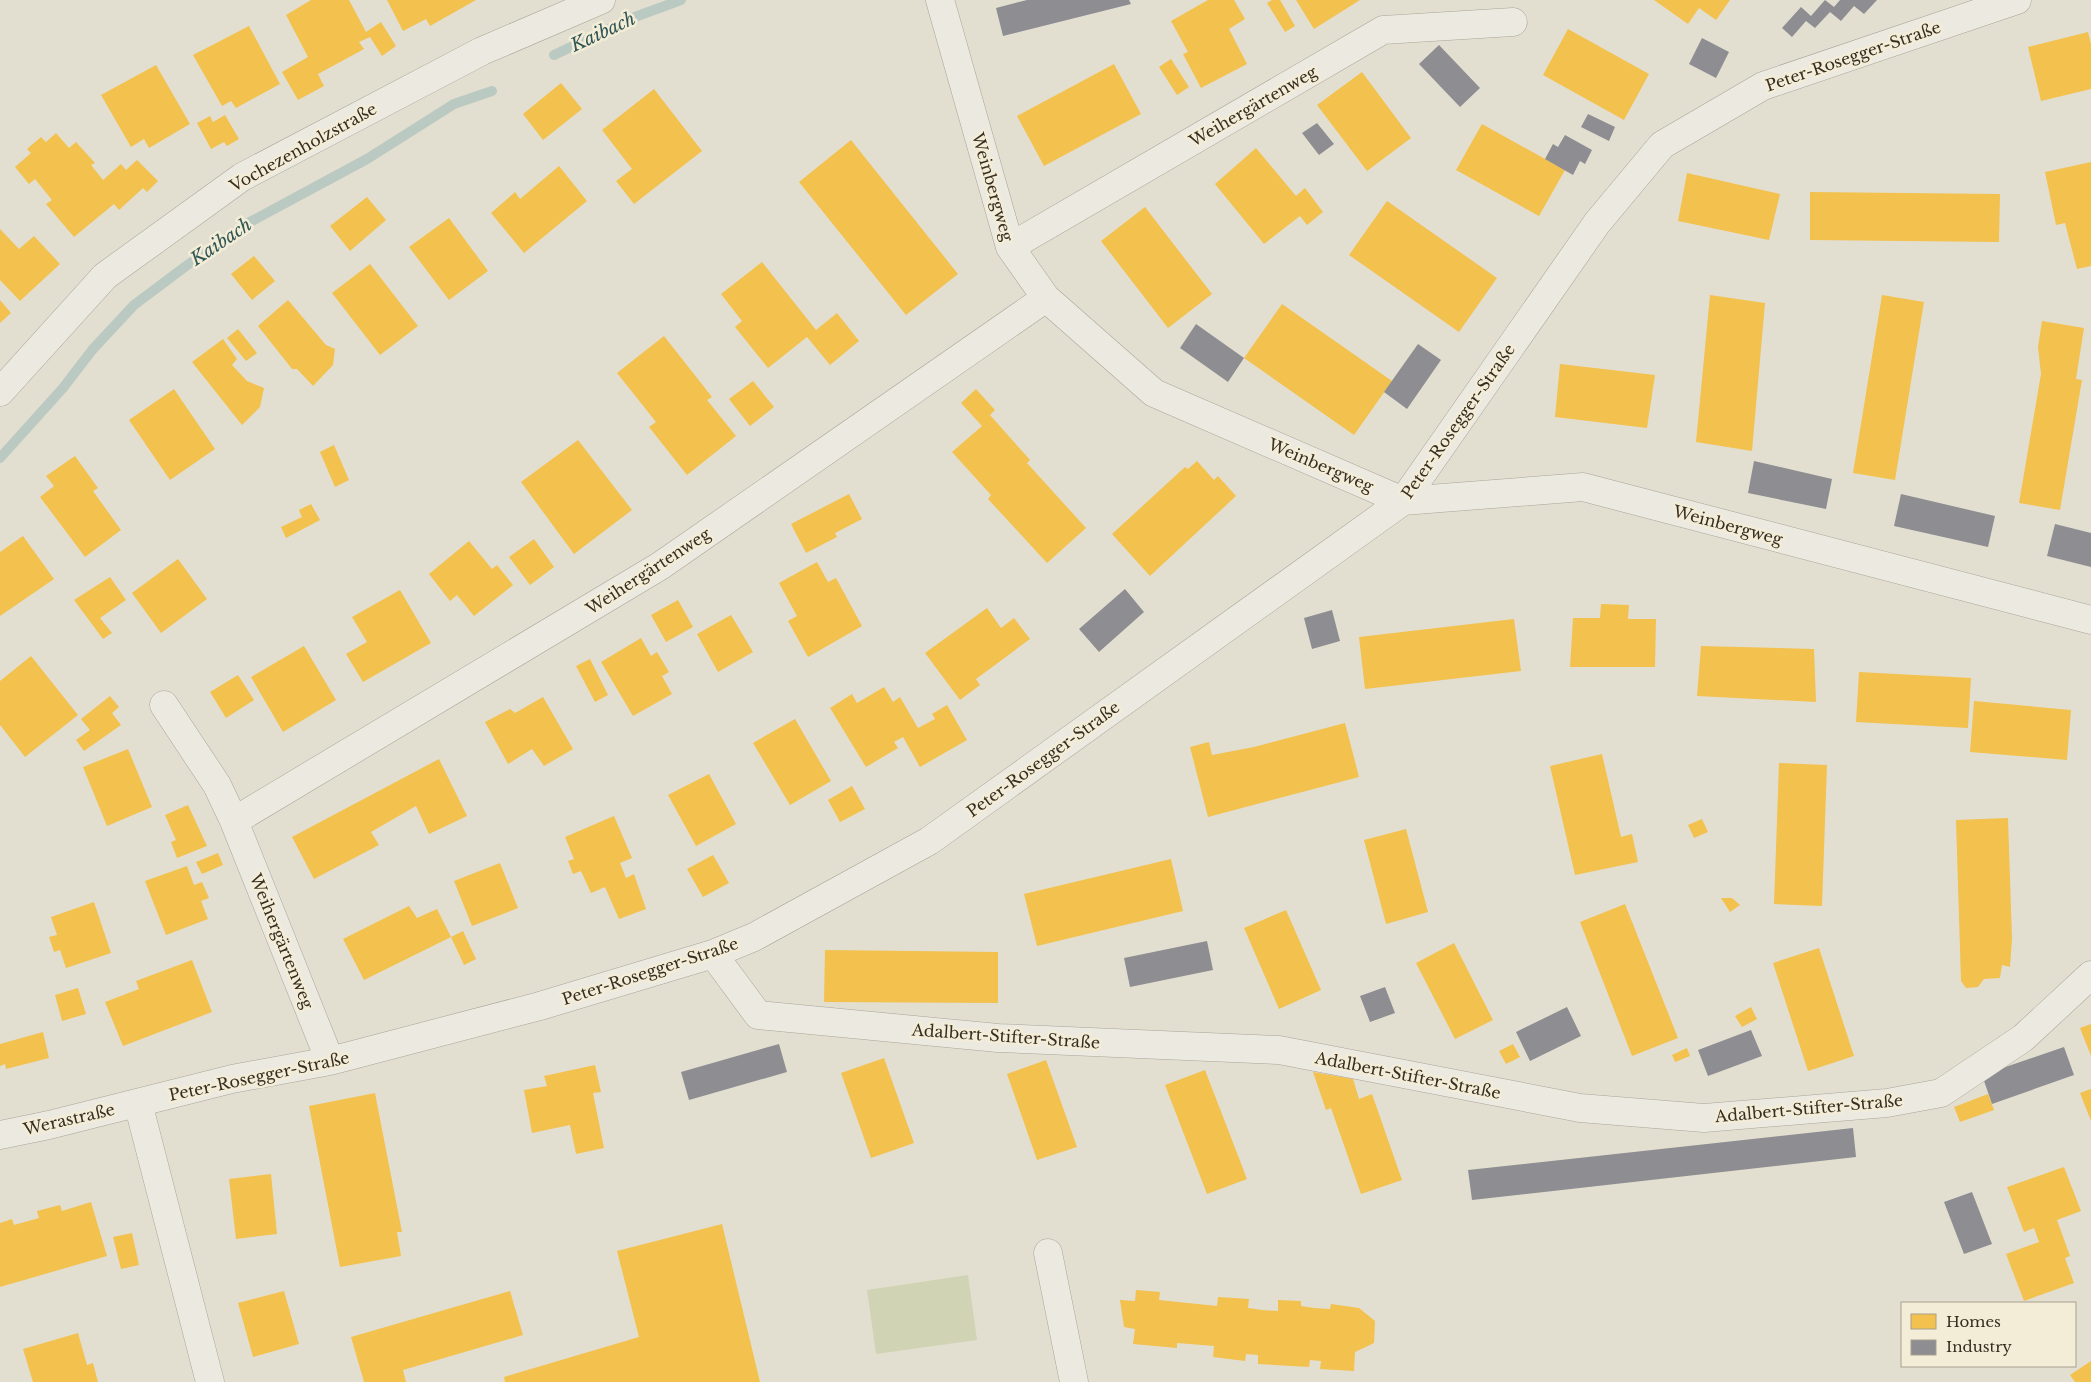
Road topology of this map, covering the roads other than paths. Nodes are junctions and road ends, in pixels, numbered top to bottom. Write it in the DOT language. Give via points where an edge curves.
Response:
graph roads {
  1 [pos="601,0"];
  2 [pos="940,0"];
  3 [pos="2016,0"];
  4 [pos="1513,22"];
  5 [pos="1010,248"];
  6 [pos="1046,298"];
  7 [pos="0,392"];
  8 [pos="1403,501"];
  9 [pos="2091,620"];
  10 [pos="164,704"];
  11 [pos="234,821"];
  12 [pos="713,954"];
  13 [pos="2091,975"];
  14 [pos="330,1061"];
  15 [pos="138,1103"];
  16 [pos="0,1134"];
  17 [pos="1048,1253"];
  18 [pos="210,1382"];
  19 [pos="1074,1382"];
  1 -- 7 [label="street, Vochezenholzstraße" via="482,51 242,177 105,276"];
  2 -- 5 [label="street, Weinbergweg"];
  3 -- 8 [label="street, Peter-Rosegger-Straße" via="1763,86 1662,145 1597,223"];
  4 -- 5 [label="street, Weihergärtenweg" via="1383,30"];
  5 -- 6 [label="street, Weinbergweg"];
  6 -- 8 [label="street, Weinbergweg" via="1154,393"];
  6 -- 11 [label="street, Weihergärtenweg" via="660,566"];
  8 -- 9 [label="street, Weinbergweg" via="1584,487"];
  8 -- 12 [label="street, Peter-Rosegger-Straße" via="929,841 754,937"];
  10 -- 11 [label="street, Weihergärtenweg" via="217,785"];
  11 -- 14 [label="street, Weihergärtenweg"];
  12 -- 13 [label="street, Adalbert-Stifter-Straße" via="758,1015 998,1038 1279,1050 1580,1108 1704,1118 1887,1103 1941,1093 2023,1038"];
  12 -- 14 [label="street, Peter-Rosegger-Straße" via="540,1006"];
  14 -- 15 [label="street, Peter-Rosegger-Straße"];
  15 -- 16 [label="street, Werastraße"];
  15 -- 18 [label="street"];
  17 -- 19 [label="street"];
}
